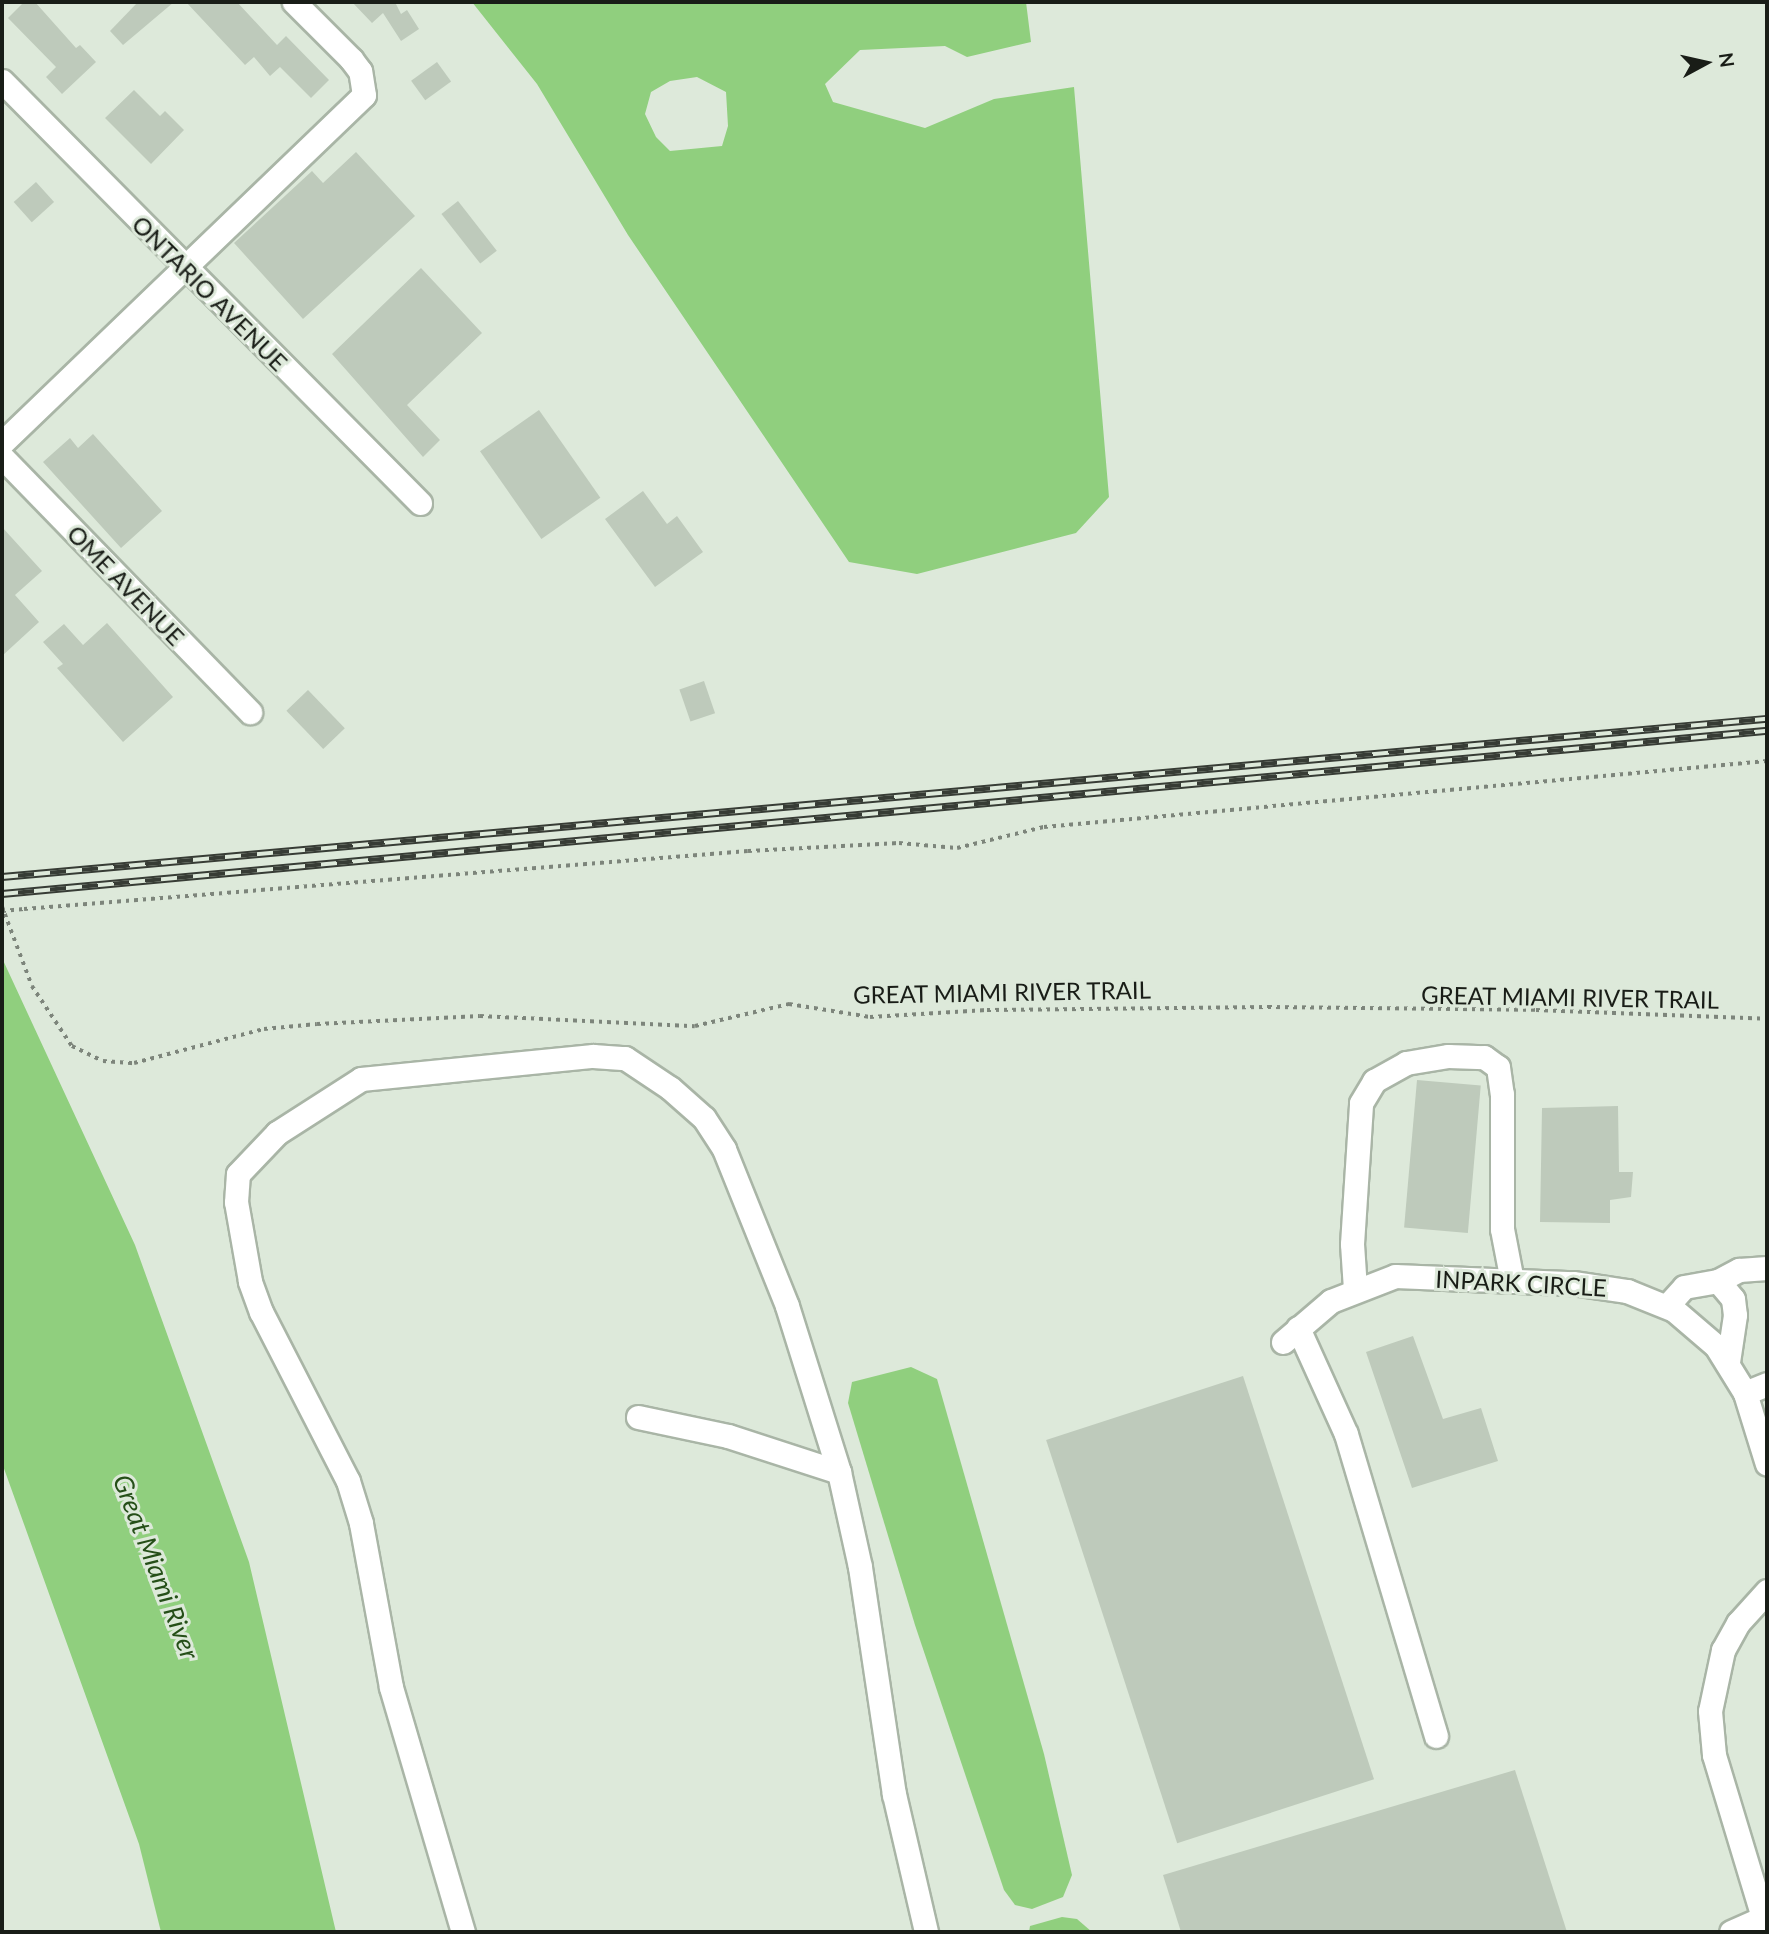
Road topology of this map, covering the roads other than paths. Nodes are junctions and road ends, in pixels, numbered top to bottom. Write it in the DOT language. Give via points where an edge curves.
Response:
graph roads {
  1 [pos="294,2"];
  2 [pos="2,81"];
  3 [pos="182,265"];
  4 [pos="2,443"];
  5 [pos="2,457"];
  6 [pos="420,503"];
  7 [pos="250,712"];
  8 [pos="1767,1268"];
  9 [pos="1512,1281"];
  10 [pos="1718,1281"];
  11 [pos="1355,1289"];
  12 [pos="1667,1306"];
  13 [pos="1728,1362"];
  14 [pos="1767,1384"];
  15 [pos="1745,1393"];
  16 [pos="638,1417"];
  17 [pos="1767,1464"];
  18 [pos="839,1472"];
  19 [pos="1767,1591"];
  20 [pos="1436,1736"];
  21 [pos="1766,1921"];
  22 [pos="463,1932"];
  23 [pos="926,1932"];
  24 [pos="1731,1932"];
  1 -- 3 [label="street" via="351,59 360,71 364,95"];
  2 -- 3 [label="street, ONTARIO AVENUE"];
  3 -- 4 [label="street"];
  3 -- 6 [label="street, ONTARIO AVENUE"];
  5 -- 7 [label="street, OME AVENUE"];
  8 -- 10 [label="street" via="1739,1270"];
  9 -- 11 [label="street, INPARK CIRCLE" via="1395,1276"];
  9 -- 11 [label="street" via="1502,1229 1498,1067 1484,1058 1448,1056 1406,1063 1374,1081 1361,1103 1352,1244"];
  9 -- 12 [label="street, INPARK CIRCLE" via="1599,1285"];
  10 -- 12 [label="street" via="1684,1287"];
  10 -- 13 [label="street" via="1734,1307 1735,1339"];
  11 -- 20 [label="street, INPARK CIRCLE" via="1291,1335 1346,1434"];
  12 -- 13 [label="street, INPARK CIRCLE" via="1693,1324"];
  13 -- 15 [label="street, INPARK CIRCLE"];
  14 -- 15 [label="street"];
  15 -- 17 [label="street, INPARK CIRCLE"];
  16 -- 18 [label="street" via="728,1436"];
  18 -- 22 [label="street" via="787,1306 724,1149 695,1110 625,1058 570,1057 362,1079 292,1122 253,1154 238,1174 236,1202 250,1281 261,1312 348,1481 361,1523 391,1687"];
  18 -- 23 [label="street" via="871,1625 902,1837"];
  19 -- 21 [label="street" via="1738,1623 1723,1650 1710,1711 1714,1755"];
  21 -- 24 [label="street"];
}
